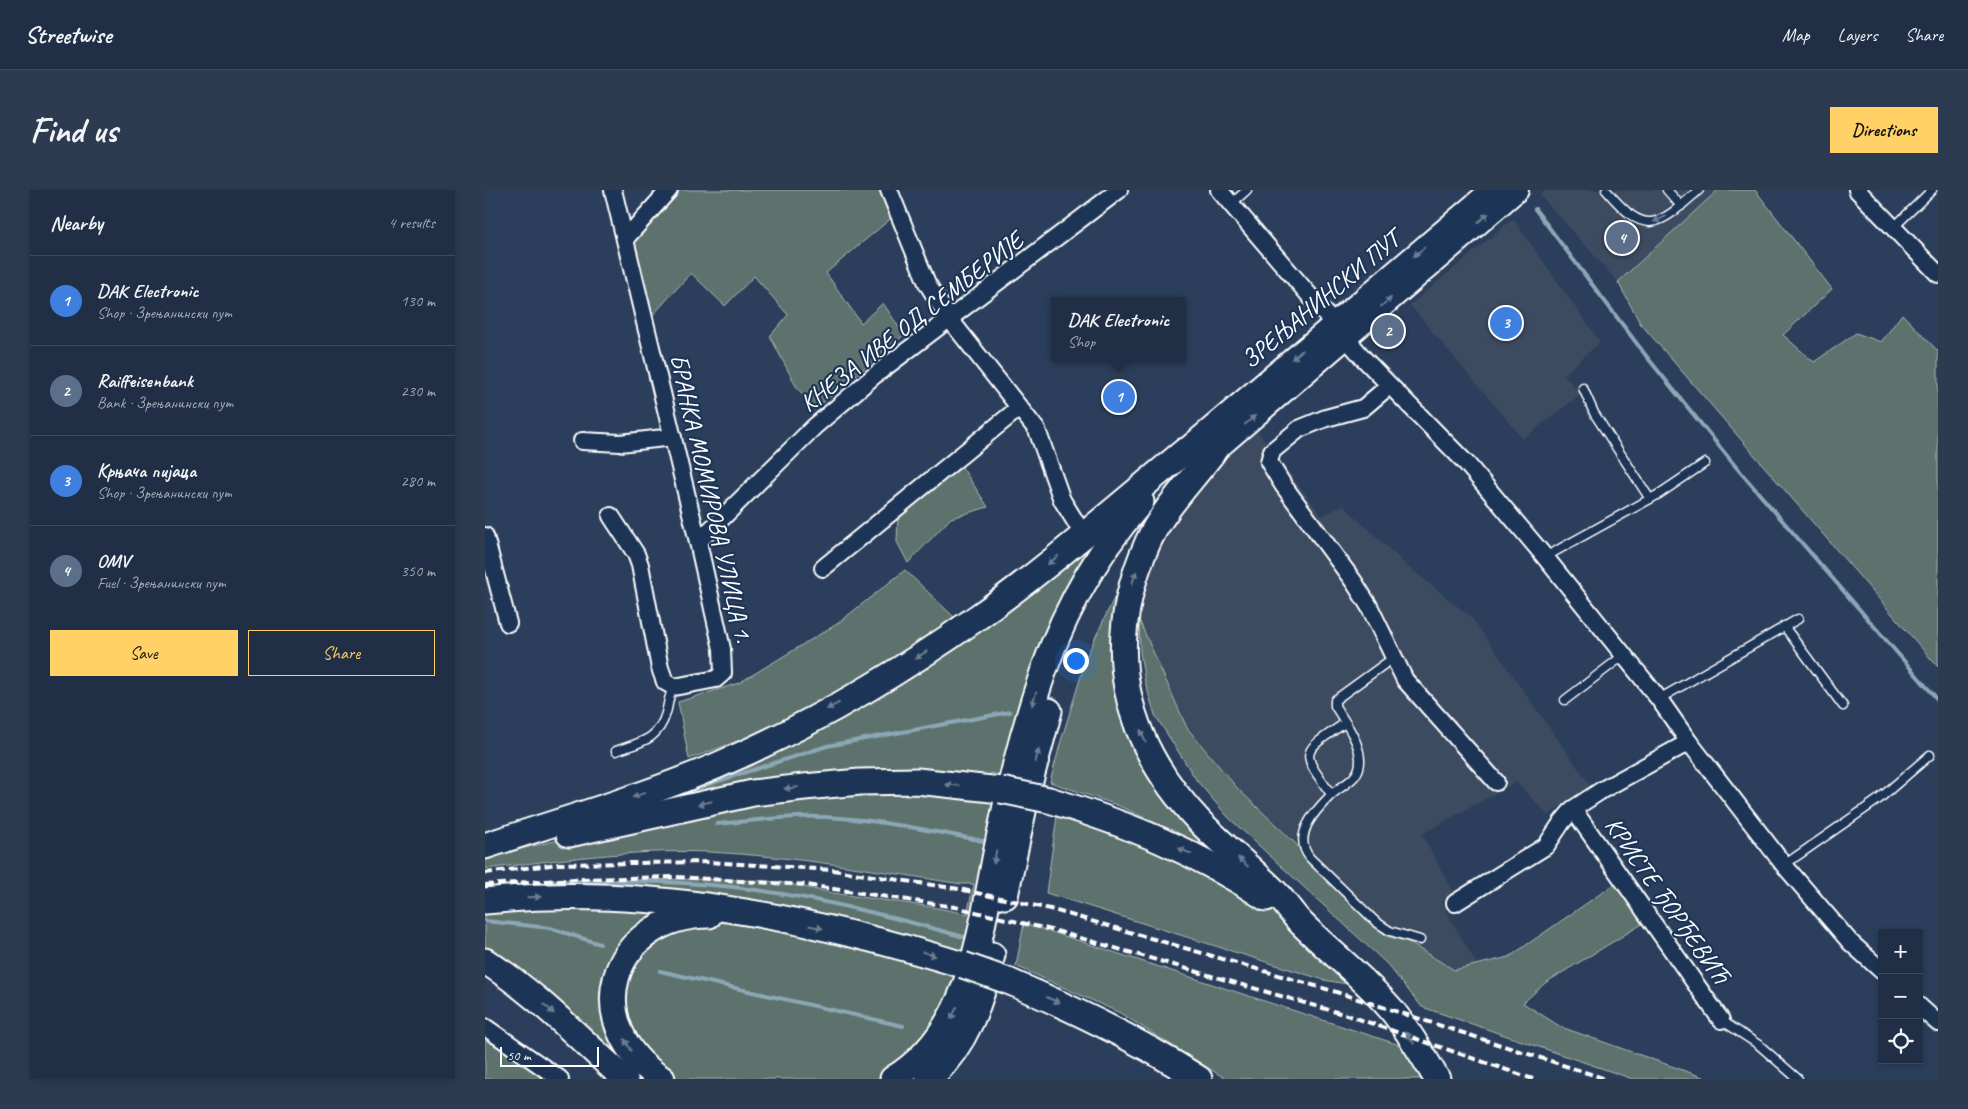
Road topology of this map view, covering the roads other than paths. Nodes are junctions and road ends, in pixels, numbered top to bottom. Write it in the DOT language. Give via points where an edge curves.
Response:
graph roads {
  1 [pos="613,190"];
  2 [pos="669,190"];
  3 [pos="889,190"];
  4 [pos="1119,190"];
  5 [pos="1219,190"];
  6 [pos="1247,190"];
  7 [pos="1492,190"];
  8 [pos="1517,190"];
  9 [pos="1606,190"];
  10 [pos="1667,190"];
  11 [pos="1699,190"];
  12 [pos="1857,190"];
  13 [pos="1932,190"];
  14 [pos="1231,204"];
  15 [pos="1681,206"];
  16 [pos="1894,227"];
  17 [pos="625,238"];
  18 [pos="1938,274"];
  19 [pos="949,317"];
  20 [pos="1340,330"];
  21 [pos="1389,386"];
  22 [pos="1583,388"];
  23 [pos="1019,408"];
  24 [pos="673,438"];
  25 [pos="582,441"];
  26 [pos="1185,451"];
  27 [pos="1213,452"];
  28 [pos="1705,463"];
  29 [pos="1650,499"];
  30 [pos="611,516"];
  31 [pos="1083,534"];
  32 [pos="485,536"];
  33 [pos="699,542"];
  34 [pos="1545,557"];
  35 [pos="823,568"];
  36 [pos="1798,618"];
  37 [pos="508,623"];
  38 [pos="1785,626"];
  39 [pos="1624,655"];
  40 [pos="1393,658"];
  41 [pos="674,688"];
  42 [pos="1659,699"];
  43 [pos="1565,700"];
  44 [pos="1843,706"];
  45 [pos="1345,723"];
  46 [pos="1689,742"];
  47 [pos="616,751"];
  48 [pos="1930,755"];
  49 [pos="1496,782"];
  50 [pos="1331,794"];
  51 [pos="1573,809"];
  52 [pos="485,847"];
  53 [pos="1783,865"];
  54 [pos="485,901"];
  55 [pos="1455,903"];
  56 [pos="768,917"];
  57 [pos="1301,922"];
  58 [pos="1420,940"];
  59 [pos="485,961"];
  60 [pos="1878,967"];
  61 [pos="1923,1010"];
  62 [pos="1721,1020"];
  63 [pos="1937,1022"];
  64 [pos="485,1027"];
  65 [pos="561,1079"];
  66 [pos="625,1079"];
  67 [pos="662,1079"];
  68 [pos="893,1079"];
  69 [pos="929,1079"];
  70 [pos="1199,1079"];
  71 [pos="1437,1079"];
  72 [pos="1798,1079"];
  1 -- 17 [label="street, БРАНКА МОМИРОВА УЛИЦА 1."];
  2 -- 17 [label="street"];
  3 -- 19 [label="street" via="927,283"];
  4 -- 19 [label="street, КНЕЗА ИВЕ ОД СЕМБЕРИЈЕ"];
  5 -- 14 [label="street"];
  6 -- 14 [label="lane"];
  7 -- 20 [label="main road, ЗРЕЊАНИНСКИ ПУТ, one-way"];
  20 -- 8 [label="main road, ЗРЕЊАНИНСКИ ПУТ, one-way"];
  15 -- 9 [label="lane, one-way" via="1660,221 1650,223 1637,220 1623,210"];
  10 -- 15 [label="lane"];
  11 -- 15 [label="lane"];
  12 -- 16 [label="street"];
  13 -- 16 [label="lane"];
  14 -- 20 [label="street"];
  16 -- 18 [label="street"];
  17 -- 24 [label="street, БРАНКА МОМИРОВА УЛИЦА 1."];
  19 -- 23 [label="street"];
  19 -- 33 [label="street, КНЕЗА ИВЕ ОД СЕМБЕРИЈЕ" via="828,414"];
  20 -- 21 [label="street"];
  20 -- 26 [label="main road, ЗРЕЊАНИНСКИ ПУТ, one-way"];
  27 -- 20 [label="main road, ЗРЕЊАНИНСКИ ПУТ, one-way"];
  21 -- 34 [label="street" via="1467,464"];
  21 -- 40 [label="street" via="1363,408 1299,429 1272,451 1269,462 1354,582 1376,618"];
  22 -- 29 [label="lane" via="1594,413"];
  23 -- 31 [label="street" via="1040,435 1062,500"];
  23 -- 35 [label="street"];
  24 -- 25 [label="street" via="620,443"];
  24 -- 33 [label="street, БРАНКА МОМИРОВА УЛИЦА 1."];
  26 -- 31 [label="main road"];
  26 -- 68 [label="main road, one-way" via="1109,542 1066,615 1034,698 1019,752 969,976 954,1015 945,1028 914,1062"];
  57 -- 27 [label="main road, one-way" via="1279,896 1199,820 1162,773 1149,752 1133,713 1124,673 1124,615 1135,574 1164,515"];
  69 -- 27 [label="main road, one-way" via="963,1037 977,1010 1055,688 1081,619 1109,570 1141,525"];
  28 -- 29 [label="lane"];
  29 -- 34 [label="lane"];
  30 -- 41 [label="street" via="636,554 660,668 665,682"];
  31 -- 52 [label="main road, one-way" via="960,630 891,675 797,726 677,782"];
  32 -- 37 [label="street"];
  33 -- 41 [label="street, БРАНКА МОМИРОВА УЛИЦА 1." via="722,648 723,673 716,679"];
  34 -- 39 [label="street"];
  36 -- 38 [label="lane"];
  38 -- 42 [label="lane"];
  38 -- 44 [label="lane"];
  39 -- 42 [label="street"];
  39 -- 43 [label="lane"];
  40 -- 45 [label="lane" via="1335,700"];
  40 -- 49 [label="street" via="1405,680"];
  41 -- 47 [label="lane" via="668,697 663,723 657,734"];
  42 -- 46 [label="street"];
  45 -- 50 [label="lane" via="1360,759 1354,778"];
  45 -- 50 [label="lane" via="1311,746 1308,754 1311,765"];
  46 -- 51 [label="street, КРИСТЕ ЂОРЂЕВИЋ"];
  46 -- 53 [label="street"];
  48 -- 53 [label="lane" via="1879,799"];
  50 -- 58 [label="lane" via="1306,824 1303,841 1306,854 1376,922 1391,931"];
  51 -- 55 [label="street, КРИСТЕ ЂОРЂЕВИЋ" via="1546,846"];
  51 -- 62 [label="street, КРИСТЕ ЂОРЂЕВИЋ"];
  57 -- 52 [label="main road, one-way, bridge" via="1194,855 1124,824 1049,800 1001,790 917,781 860,782 753,793 527,843"];
  53 -- 60 [label="street" via="1851,942"];
  54 -- 56 [label="main road, one-way" via="569,896 632,898 701,905"];
  67 -- 56 [label="main road, one-way" via="651,1072 628,1046 615,1016 613,990 631,947 666,923 694,915"];
  56 -- 70 [label="main road, one-way, bridge" via="894,944 1008,981 1114,1030"];
  71 -- 57 [label="main road, one-way" via="1391,1010"];
  59 -- 66 [label="main road, one-way" via="536,997"];
  61 -- 63 [label="street"];
  62 -- 72 [label="lane" via="1759,1045"];
  64 -- 65 [label="street"];
}
